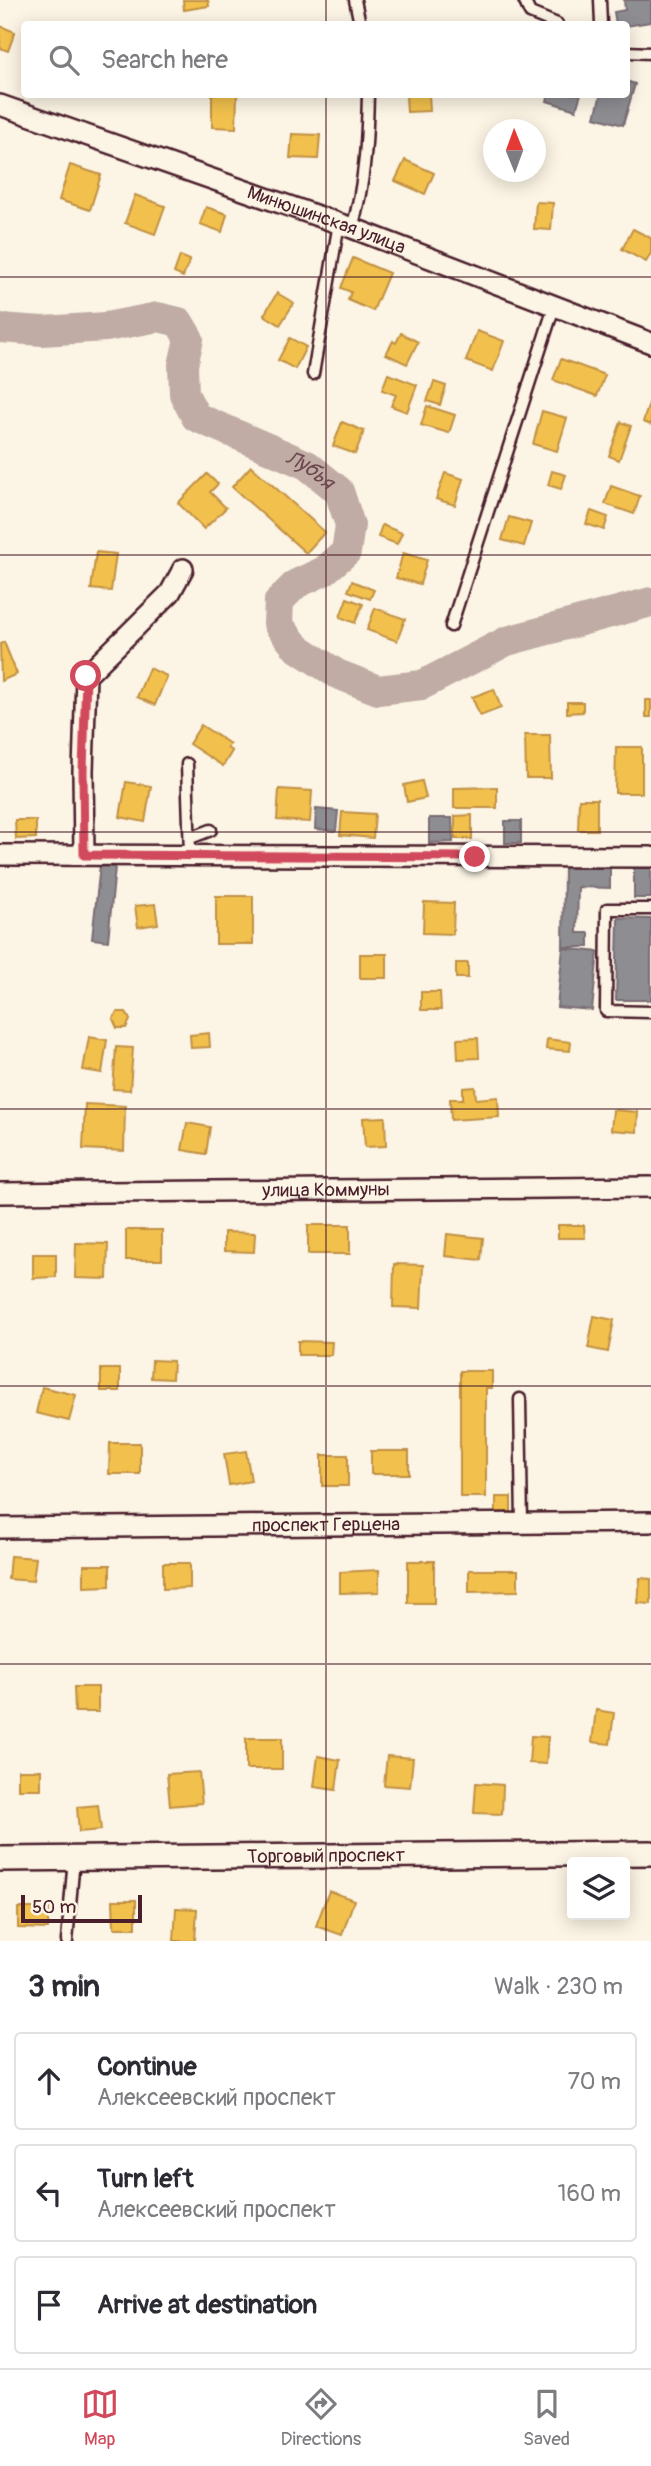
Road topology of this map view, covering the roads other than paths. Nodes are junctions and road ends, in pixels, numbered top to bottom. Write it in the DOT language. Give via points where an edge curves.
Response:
graph roads {
  1 [pos="355,0"];
  2 [pos="523,0"];
  3 [pos="600,0"];
  4 [pos="359,21"];
  5 [pos="550,21"];
  6 [pos="601,21"];
  7 [pos="630,52"];
  8 [pos="651,53"];
  9 [pos="368,98"];
  10 [pos="0,105"];
  11 [pos="346,225"];
  12 [pos="554,307"];
  13 [pos="651,343"];
  14 [pos="313,374"];
  15 [pos="183,569"];
  16 [pos="451,626"];
  17 [pos="187,764"];
  18 [pos="211,830"];
  19 [pos="190,847"];
  20 [pos="0,855"];
  21 [pos="84,855"];
  22 [pos="651,857"];
  23 [pos="651,909"];
  24 [pos="651,1012"];
  25 [pos="651,1187"];
  26 [pos="0,1193"];
  27 [pos="520,1399"];
  28 [pos="651,1522"];
  29 [pos="522,1524"];
  30 [pos="0,1528"];
  31 [pos="651,1853"];
  32 [pos="74,1858"];
  33 [pos="0,1859"];
  34 [pos="66,1941"];
  1 -- 4 [label="lane"];
  2 -- 5 [label="lane" via="530,13"];
  3 -- 6 [label="lane"];
  7 -- 8 [label="lane"];
  9 -- 11 [label="lane" via="363,185"];
  10 -- 11 [label="street, Минюшинская улица"];
  11 -- 12 [label="street, Минюшинская улица"];
  11 -- 14 [label="lane"];
  12 -- 13 [label="street, Минюшинская улица"];
  12 -- 16 [label="lane"];
  15 -- 21 [label="street" via="170,593 86,668"];
  17 -- 19 [label="lane"];
  18 -- 19 [label="lane"];
  19 -- 21 [label="street"];
  19 -- 22 [label="street"];
  20 -- 21 [label="street"];
  23 -- 24 [label="lane" via="607,909 606,1011"];
  25 -- 26 [label="street, улица Коммуны"];
  27 -- 29 [label="lane"];
  28 -- 29 [label="street, проспект Герцена"];
  29 -- 30 [label="street, проспект Герцена"];
  31 -- 32 [label="street, Торговый проспект"];
  32 -- 33 [label="street, Торговый проспект"];
  32 -- 34 [label="lane"];
}
